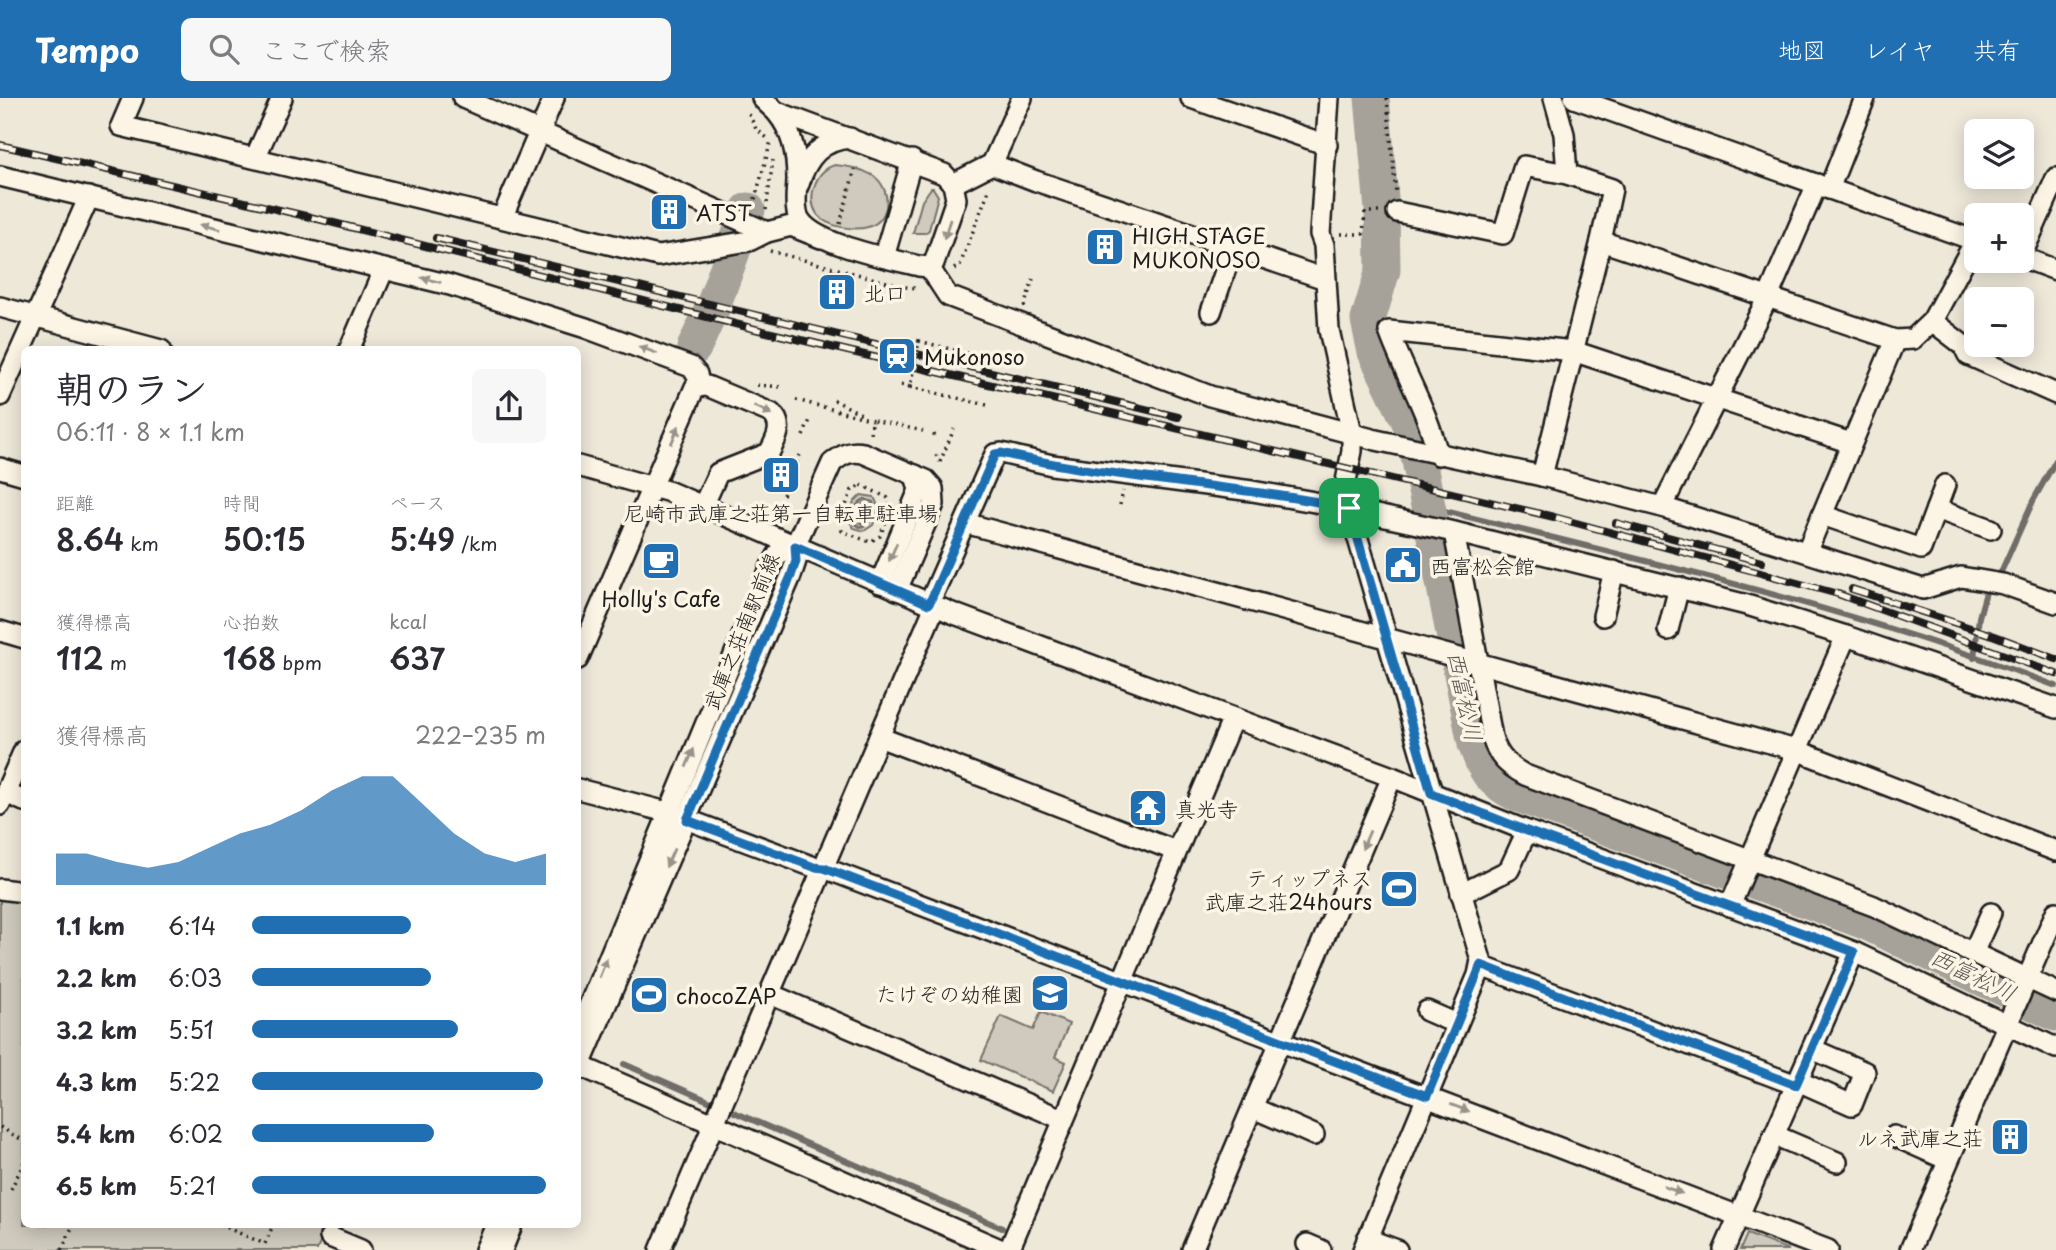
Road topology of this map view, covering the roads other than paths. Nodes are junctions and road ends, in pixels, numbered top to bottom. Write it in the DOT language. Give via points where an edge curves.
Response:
graph roads {
  1 [pos="133,98"];
  2 [pos="282,98"];
  3 [pos="463,98"];
  4 [pos="554,98"];
  5 [pos="1022,98"];
  6 [pos="1191,98"];
  7 [pos="1329,98"];
  8 [pos="1554,98"];
  9 [pos="1574,98"];
  10 [pos="1865,98"];
  11 [pos="755,104"];
  12 [pos="777,112"];
  13 [pos="539,132"];
  14 [pos="850,138"];
  15 [pos="1327,145"];
  16 [pos="255,158"];
  17 [pos="912,160"];
  18 [pos="995,165"];
  19 [pos="1567,174"];
  20 [pos="0,176"];
  21 [pos="2056,178"];
  22 [pos="953,184"];
  23 [pos="1823,187"];
  24 [pos="797,191"];
  25 [pos="89,197"];
  26 [pos="1397,212"];
  27 [pos="502,218"];
  28 [pos="757,228"];
  29 [pos="821,237"];
  30 [pos="1964,237"];
  31 [pos="1601,241"];
  32 [pos="1233,248"];
  33 [pos="884,257"];
  34 [pos="1964,261"];
  35 [pos="929,267"];
  36 [pos="384,269"];
  37 [pos="2056,270"];
  38 [pos="1325,279"];
  39 [pos="1768,297"];
  40 [pos="0,307"];
  41 [pos="1211,313"];
  42 [pos="36,315"];
  43 [pos="1932,321"];
  44 [pos="1895,340"];
  45 [pos="22,346"];
  46 [pos="147,346"];
  47 [pos="351,346"];
  48 [pos="21,349"];
  49 [pos="1573,351"];
  50 [pos="699,386"];
  51 [pos="2056,394"];
  52 [pos="0,396"];
  53 [pos="1718,399"];
  54 [pos="1352,433"];
  55 [pos="1851,443"];
  56 [pos="1434,453"];
  57 [pos="581,467"];
  58 [pos="0,468"];
  59 [pos="21,474"];
  60 [pos="1542,476"];
  61 [pos="1945,485"];
  62 [pos="652,487"];
  63 [pos="703,506"];
  64 [pos="1662,507"];
  65 [pos="1349,508"];
  66 [pos="1936,509"];
  67 [pos="1822,515"];
  68 [pos="965,523"];
  69 [pos="1991,529"];
  70 [pos="1448,531"];
  71 [pos="795,546"];
  72 [pos="1807,551"];
  73 [pos="1614,571"];
  74 [pos="889,586"];
  75 [pos="1679,587"];
  76 [pos="2056,603"];
  77 [pos="932,605"];
  78 [pos="1603,616"];
  79 [pos="1668,630"];
  80 [pos="0,631"];
  81 [pos="583,632"];
  82 [pos="1846,636"];
  83 [pos="21,637"];
  84 [pos="1386,637"];
  85 [pos="1471,661"];
  86 [pos="2056,708"];
  87 [pos="1233,718"];
  88 [pos="879,737"];
  89 [pos="1796,750"];
  90 [pos="21,757"];
  91 [pos="1392,778"];
  92 [pos="581,790"];
  93 [pos="1431,793"];
  94 [pos="21,801"];
  95 [pos="1,802"];
  96 [pos="667,812"];
  97 [pos="687,820"];
  98 [pos="1527,831"];
  99 [pos="1176,851"];
  100 [pos="2056,851"];
  101 [pos="1748,864"];
  102 [pos="824,868"];
  103 [pos="0,889"];
  104 [pos="21,892"];
  105 [pos="1461,894"];
  106 [pos="1734,897"];
  107 [pos="2056,912"];
  108 [pos="1991,913"];
  109 [pos="1854,952"];
  110 [pos="1973,953"];
  111 [pos="1481,965"];
  112 [pos="1121,980"];
  113 [pos="2024,983"];
  114 [pos="2056,992"];
  115 [pos="770,994"];
  116 [pos="1427,1011"];
  117 [pos="2010,1018"];
  118 [pos="581,1024"];
  119 [pos="1457,1024"];
  120 [pos="1281,1041"];
  121 [pos="2056,1048"];
  122 [pos="1812,1049"];
  123 [pos="581,1060"];
  124 [pos="581,1068"];
  125 [pos="1797,1083"];
  126 [pos="1427,1096"];
  127 [pos="1253,1108"];
  128 [pos="1062,1119"];
  129 [pos="714,1125"];
  130 [pos="1314,1135"];
  131 [pos="1774,1135"];
  132 [pos="1894,1136"];
  133 [pos="1948,1160"];
  134 [pos="1837,1162"];
  135 [pos="1739,1216"];
  136 [pos="495,1228"];
  137 [pos="511,1228"];
  138 [pos="330,1237"];
  139 [pos="1365,1244"];
  140 [pos="361,1250"];
  141 [pos="485,1250"];
  142 [pos="502,1250"];
  143 [pos="660,1250"];
  144 [pos="1002,1250"];
  145 [pos="1009,1250"];
  146 [pos="1192,1250"];
  147 [pos="1397,1250"];
  148 [pos="1724,1250"];
  149 [pos="1828,1250"];
  150 [pos="1910,1250"];
  1 -- 16 [label="street" via="121,126"];
  2 -- 16 [label="street"];
  3 -- 13 [label="street"];
  4 -- 13 [label="street"];
  5 -- 18 [label="street"];
  6 -- 15 [label="street"];
  7 -- 15 [label="street"];
  8 -- 19 [label="street" via="1564,134"];
  9 -- 23 [label="street"];
  10 -- 23 [label="street"];
  11 -- 12 [label="street"];
  12 -- 14 [label="street"];
  12 -- 24 [label="street" via="792,139"];
  13 -- 27 [label="street"];
  13 -- 28 [label="street"];
  14 -- 17 [label="street"];
  14 -- 24 [label="street" via="831,141 814,152"];
  15 -- 38 [label="street" via="1320,234"];
  16 -- 27 [label="street"];
  17 -- 22 [label="street" via="938,170"];
  17 -- 33 [label="street"];
  18 -- 22 [label="street"];
  18 -- 32 [label="street"];
  19 -- 26 [label="street" via="1524,166 1503,234"];
  19 -- 31 [label="street" via="1612,189"];
  20 -- 25 [label="street"];
  21 -- 37 [label="street" via="2021,257"];
  22 -- 35 [label="street, one-way" via="954,208 938,257"];
  23 -- 30 [label="street"];
  23 -- 39 [label="street"];
  24 -- 29 [label="street" via="799,218"];
  36 -- 25 [label="street, one-way"];
  25 -- 42 [label="street"];
  27 -- 28 [label="street" via="658,256 727,244"];
  28 -- 29 [label="street" via="791,226"];
  29 -- 33 [label="street"];
  31 -- 39 [label="street"];
  31 -- 49 [label="street"];
  32 -- 38 [label="street"];
  32 -- 41 [label="street"];
  33 -- 35 [label="street"];
  34 -- 43 [label="street"];
  35 -- 54 [label="street" via="948,296 1210,396"];
  36 -- 47 [label="street"];
  50 -- 36 [label="street, one-way" via="691,367 631,344 450,285"];
  38 -- 54 [label="street" via="1332,346"];
  39 -- 44 [label="street"];
  39 -- 53 [label="street"];
  40 -- 42 [label="street"];
  42 -- 45 [label="street"];
  42 -- 46 [label="street"];
  43 -- 44 [label="street" via="1913,339"];
  43 -- 51 [label="street" via="1963,345 1968,355"];
  44 -- 55 [label="street"];
  48 -- 52 [label="street"];
  49 -- 53 [label="street"];
  49 -- 56 [label="street" via="1389,331 1426,418"];
  49 -- 60 [label="street"];
  62 -- 50 [label="street, one-way"];
  50 -- 63 [label="street, one-way" via="771,413 779,425 769,453 718,473"];
  53 -- 55 [label="street"];
  53 -- 64 [label="street"];
  54 -- 56 [label="street"];
  54 -- 65 [label="street" via="1346,481"];
  55 -- 67 [label="street"];
  56 -- 60 [label="street"];
  57 -- 62 [label="street"];
  58 -- 59 [label="street"];
  60 -- 64 [label="street"];
  61 -- 66 [label="street"];
  62 -- 63 [label="street"];
  62 -- 81 [label="street"];
  63 -- 71 [label="street"];
  64 -- 72 [label="street"];
  65 -- 68 [label="street" via="1052,465 1001,453 995,454"];
  65 -- 70 [label="street"];
  65 -- 84 [label="street"];
  66 -- 67 [label="street" via="1928,552"];
  66 -- 69 [label="street" via="1974,515"];
  67 -- 72 [label="street"];
  68 -- 77 [label="street"];
  68 -- 84 [label="street"];
  70 -- 73 [label="street"];
  70 -- 85 [label="street"];
  71 -- 74 [label="street"];
  71 -- 74 [label="street, one-way" via="832,463 841,455 863,453 915,475 919,490"];
  96 -- 71 [label="street, 武庫之荘南駅前線, one-way" via="771,566 778,554"];
  71 -- 97 [label="street, 武庫之荘南駅前線" via="791,576"];
  72 -- 76 [label="street" via="1923,589 1961,577 2003,583"];
  73 -- 75 [label="street"];
  73 -- 78 [label="street"];
  74 -- 77 [label="street"];
  75 -- 79 [label="street"];
  75 -- 82 [label="street"];
  77 -- 87 [label="street"];
  77 -- 88 [label="street"];
  80 -- 83 [label="street"];
  82 -- 86 [label="street"];
  82 -- 89 [label="street"];
  84 -- 85 [label="street"];
  84 -- 93 [label="street"];
  85 -- 89 [label="street"];
  85 -- 101 [label="street" via="1497,753 1508,766"];
  87 -- 91 [label="street"];
  87 -- 99 [label="street"];
  88 -- 99 [label="street"];
  88 -- 102 [label="street"];
  89 -- 100 [label="street"];
  89 -- 101 [label="street"];
  90 -- 95 [label="street"];
  91 -- 93 [label="street"];
  91 -- 120 [label="street, one-way"];
  92 -- 96 [label="street"];
  93 -- 98 [label="street"];
  93 -- 105 [label="street"];
  94 -- 95 [label="street"];
  96 -- 97 [label="street"];
  118 -- 96 [label="street, 武庫之荘南駅前線, one-way"];
  97 -- 102 [label="street"];
  97 -- 123 [label="street, 武庫之荘南駅前線, one-way"];
  98 -- 105 [label="street" via="1508,870"];
  98 -- 106 [label="street"];
  99 -- 112 [label="street"];
  101 -- 106 [label="street"];
  101 -- 110 [label="street" via="1874,906"];
  102 -- 112 [label="street"];
  102 -- 115 [label="street"];
  103 -- 104 [label="street"];
  105 -- 111 [label="street"];
  106 -- 109 [label="street"];
  107 -- 113 [label="street"];
  108 -- 110 [label="street"];
  109 -- 117 [label="street"];
  109 -- 122 [label="street"];
  110 -- 113 [label="street"];
  111 -- 119 [label="street"];
  111 -- 125 [label="street"];
  112 -- 120 [label="street"];
  112 -- 128 [label="street"];
  113 -- 114 [label="street"];
  113 -- 117 [label="street"];
  115 -- 128 [label="street"];
  115 -- 129 [label="street"];
  116 -- 119 [label="street"];
  117 -- 121 [label="street"];
  117 -- 133 [label="street"];
  119 -- 126 [label="street"];
  120 -- 126 [label="street"];
  120 -- 127 [label="street"];
  122 -- 125 [label="street"];
  122 -- 125 [label="street" via="1865,1072 1852,1105"];
  124 -- 129 [label="street"];
  125 -- 131 [label="street"];
  126 -- 135 [label="street, one-way"];
  126 -- 139 [label="street"];
  127 -- 130 [label="street"];
  127 -- 146 [label="street"];
  128 -- 145 [label="street"];
  129 -- 143 [label="street"];
  129 -- 144 [label="street"];
  131 -- 134 [label="street"];
  131 -- 135 [label="street"];
  132 -- 133 [label="street"];
  133 -- 150 [label="street"];
  135 -- 148 [label="street"];
  135 -- 149 [label="street"];
  136 -- 141 [label="street"];
  137 -- 142 [label="street"];
  138 -- 140 [label="street"];
  139 -- 147 [label="street"];
}
